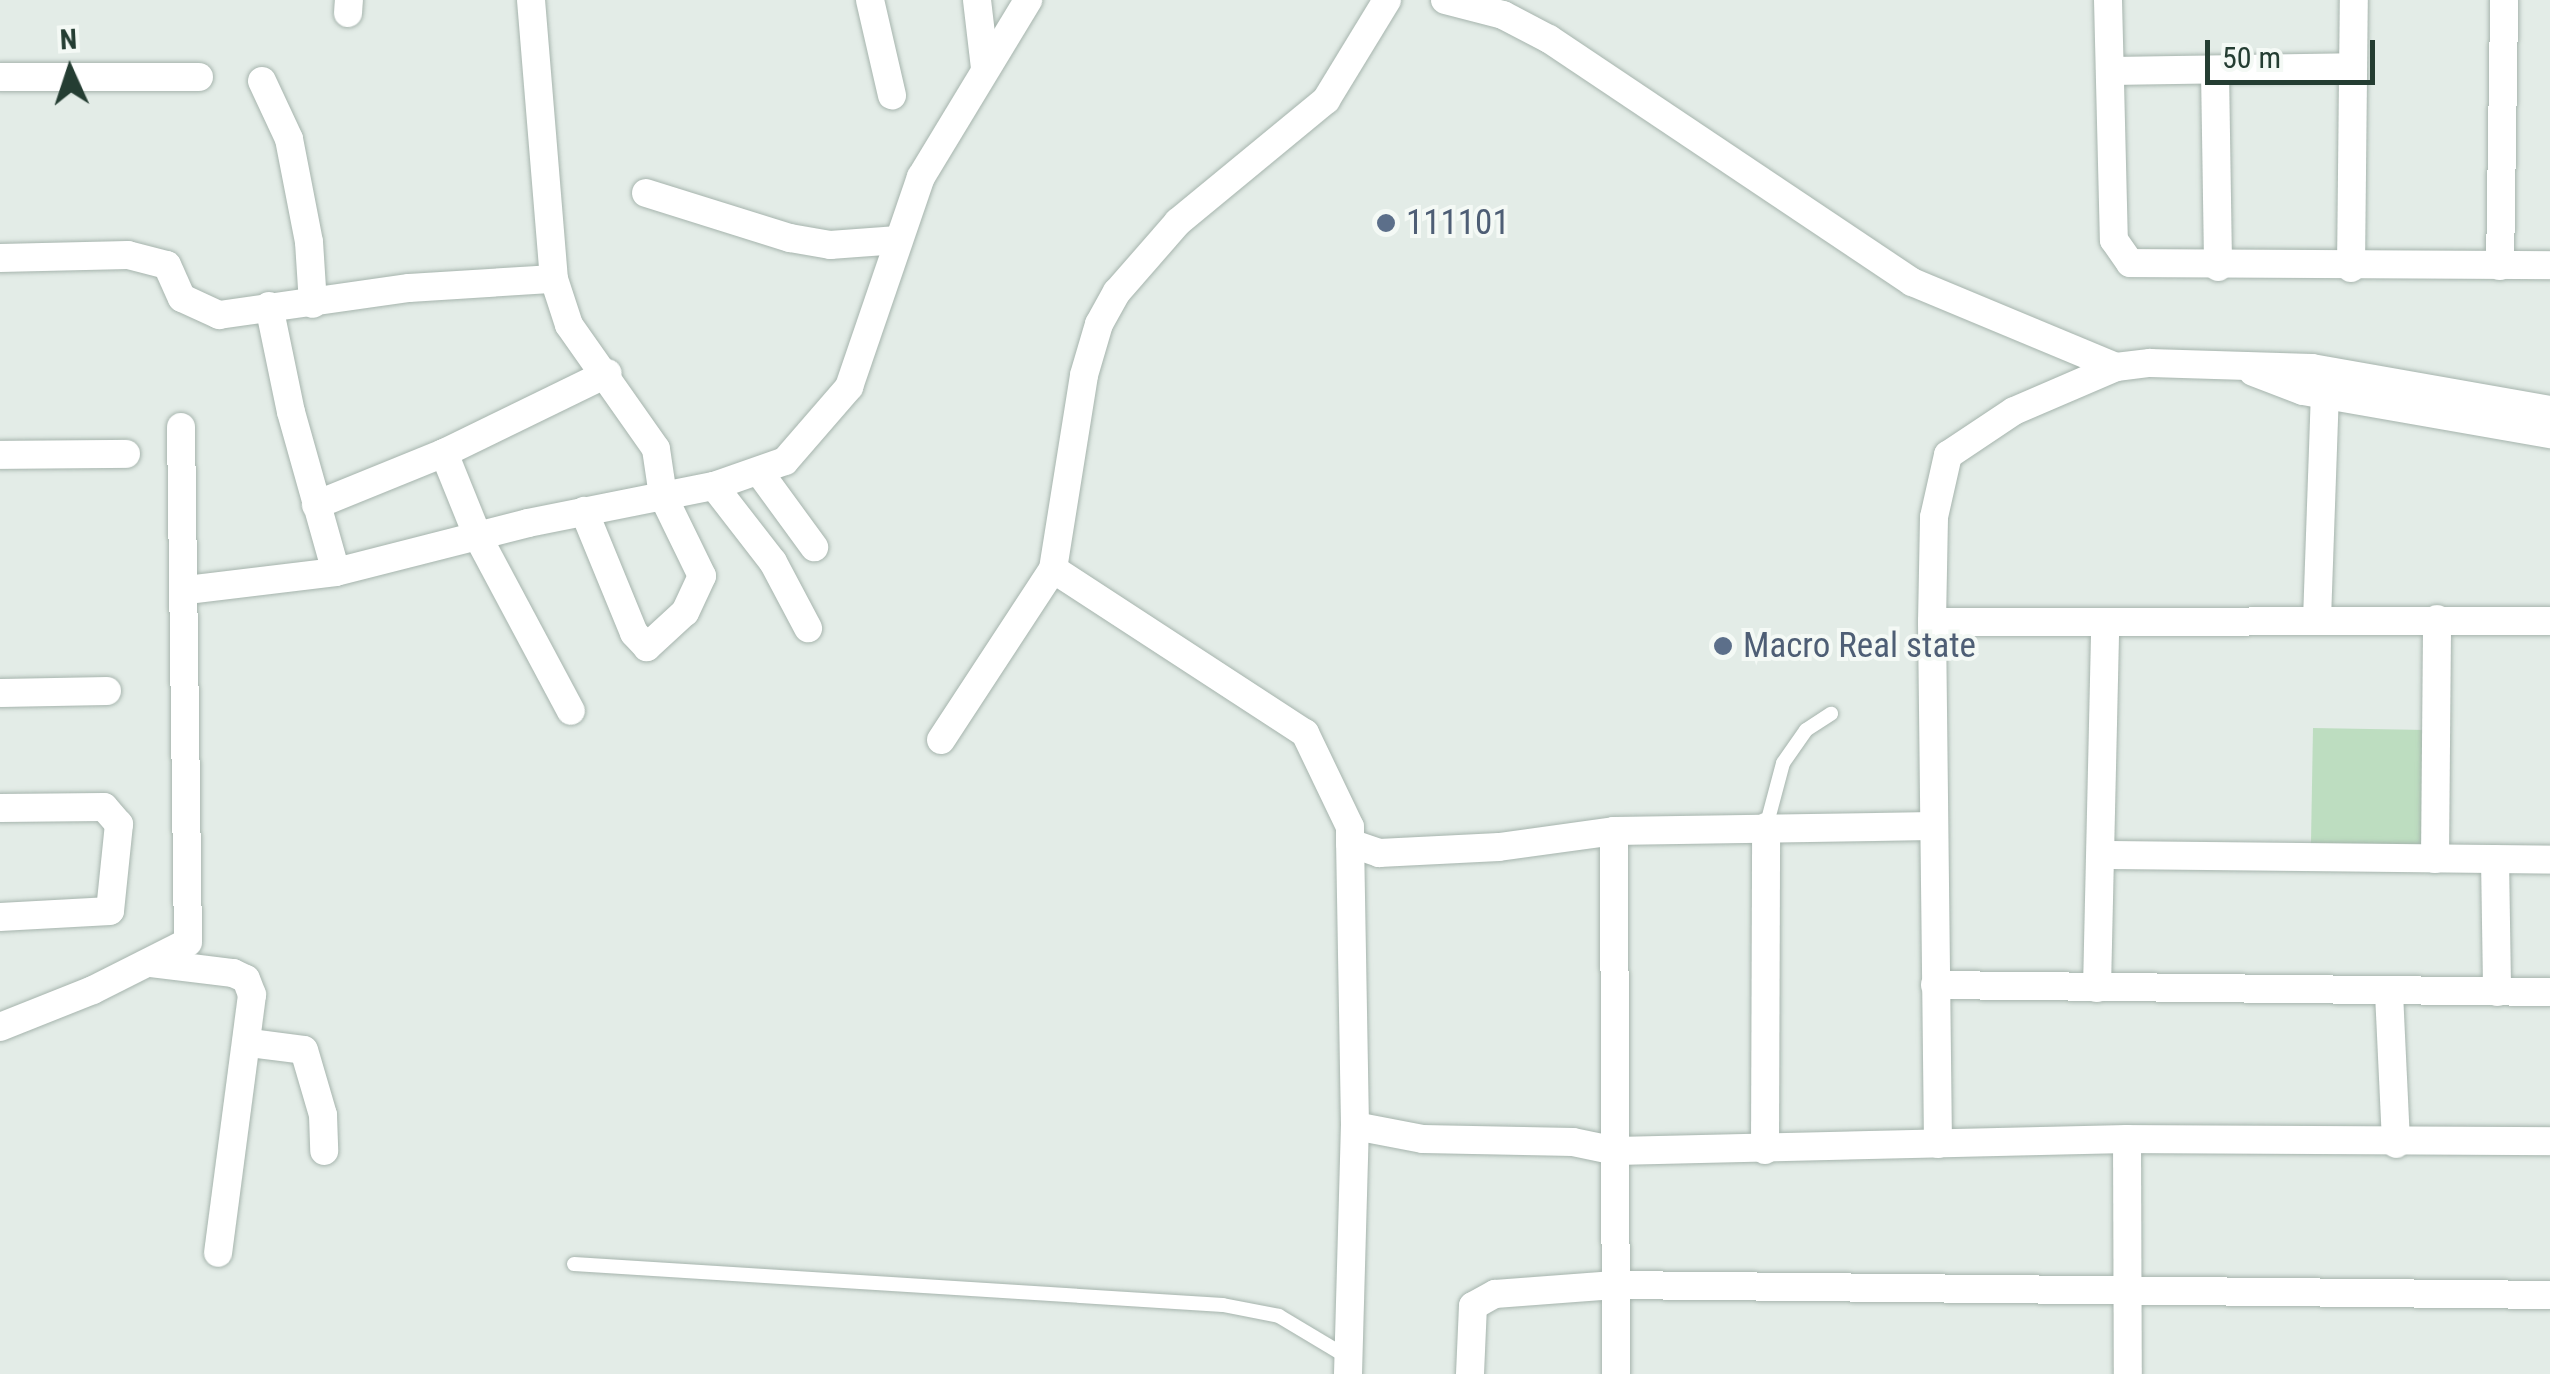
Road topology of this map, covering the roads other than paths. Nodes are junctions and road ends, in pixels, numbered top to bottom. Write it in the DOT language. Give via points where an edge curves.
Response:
graph roads {
  1 [pos="530,0"];
  2 [pos="870,0"];
  3 [pos="977,0"];
  4 [pos="1028,0"];
  5 [pos="1388,0"];
  6 [pos="1445,0"];
  7 [pos="2108,0"];
  8 [pos="2354,0"];
  9 [pos="2504,0"];
  10 [pos="2353,67"];
  11 [pos="986,68"];
  12 [pos="2110,70"];
  13 [pos="2215,71"];
  14 [pos="0,77"];
  15 [pos="199,77"];
  16 [pos="262,81"];
  17 [pos="892,95"];
  18 [pos="646,192"];
  19 [pos="898,240"];
  20 [pos="0,258"];
  21 [pos="2550,265"];
  22 [pos="2500,266"];
  23 [pos="2218,267"];
  24 [pos="2351,268"];
  25 [pos="554,279"];
  26 [pos="313,304"];
  27 [pos="269,306"];
  28 [pos="2116,366"];
  29 [pos="2247,370"];
  30 [pos="608,373"];
  31 [pos="2325,395"];
  32 [pos="2550,410"];
  33 [pos="180,426"];
  34 [pos="2550,434"];
  35 [pos="126,454"];
  36 [pos="444,454"];
  37 [pos="0,455"];
  38 [pos="760,473"];
  39 [pos="714,486"];
  40 [pos="663,496"];
  41 [pos="316,505"];
  42 [pos="584,511"];
  43 [pos="478,536"];
  44 [pos="814,547"];
  45 [pos="1054,570"];
  46 [pos="336,572"];
  47 [pos="187,590"];
  48 [pos="2437,619"];
  49 [pos="2317,620"];
  50 [pos="2550,621"];
  51 [pos="1932,622"];
  52 [pos="2105,623"];
  53 [pos="808,628"];
  54 [pos="107,691"];
  55 [pos="0,693"];
  56 [pos="572,710"];
  57 [pos="1831,714"];
  58 [pos="941,740"];
  59 [pos="0,808"];
  60 [pos="1766,826"];
  61 [pos="1932,826"];
  62 [pos="1614,831"];
  63 [pos="1350,844"];
  64 [pos="2101,855"];
  65 [pos="2435,859"];
  66 [pos="2495,859"];
  67 [pos="2550,860"];
  68 [pos="0,916"];
  69 [pos="151,963"];
  70 [pos="1935,985"];
  71 [pos="2097,988"];
  72 [pos="2497,992"];
  73 [pos="2550,992"];
  74 [pos="2389,993"];
  75 [pos="0,1027"];
  76 [pos="250,1043"];
  77 [pos="1354,1126"];
  78 [pos="2127,1139"];
  79 [pos="2550,1140"];
  80 [pos="1938,1144"];
  81 [pos="2396,1144"];
  82 [pos="1765,1150"];
  83 [pos="324,1151"];
  84 [pos="1616,1152"];
  85 [pos="218,1253"];
  86 [pos="574,1264"];
  87 [pos="1615,1285"];
  88 [pos="2125,1289"];
  89 [pos="2550,1295"];
  90 [pos="1348,1366"];
  91 [pos="1470,1374"];
  92 [pos="1616,1374"];
  93 [pos="2128,1374"];
  1 -- 25 [label="street"];
  2 -- 17 [label="street"];
  3 -- 11 [label="street"];
  4 -- 11 [label="street"];
  5 -- 45 [label="street" via="1326,100 1178,222 1117,292 1084,375"];
  6 -- 28 [label="street" via="1503,15 1550,39 1912,282"];
  7 -- 12 [label="street"];
  8 -- 10 [label="street"];
  9 -- 22 [label="street"];
  10 -- 13 [label="street"];
  10 -- 24 [label="street"];
  11 -- 19 [label="street" via="921,177"];
  12 -- 13 [label="street"];
  12 -- 23 [label="street" via="2112,214 2119,252 2141,267"];
  13 -- 23 [label="street"];
  14 -- 15 [label="street"];
  16 -- 26 [label="street" via="288,138 310,242"];
  18 -- 19 [label="street" via="804,241 861,246"];
  19 -- 38 [label="street" via="850,387 802,448"];
  20 -- 27 [label="street" via="128,255 167,264 182,298 194,307 219,315"];
  21 -- 22 [label="street"];
  22 -- 24 [label="street"];
  23 -- 24 [label="street"];
  25 -- 26 [label="street" via="409,288"];
  25 -- 30 [label="street" via="569,326"];
  26 -- 27 [label="street"];
  27 -- 41 [label="street"];
  28 -- 29 [label="street"];
  28 -- 51 [label="street" via="1972,433 1948,455 1934,517"];
  29 -- 31 [label="street"];
  29 -- 32 [label="street" via="2312,368"];
  30 -- 36 [label="street"];
  30 -- 40 [label="street" via="656,449"];
  31 -- 34 [label="street"];
  31 -- 49 [label="street"];
  33 -- 47 [label="street"];
  35 -- 37 [label="street"];
  36 -- 41 [label="street"];
  36 -- 43 [label="street"];
  38 -- 39 [label="street"];
  38 -- 44 [label="street"];
  39 -- 40 [label="street"];
  39 -- 53 [label="street" via="774,562"];
  40 -- 42 [label="street"];
  40 -- 42 [label="street" via="702,587 647,647 634,633"];
  41 -- 46 [label="street"];
  42 -- 43 [label="street"];
  43 -- 46 [label="street"];
  43 -- 56 [label="street"];
  45 -- 58 [label="street"];
  45 -- 63 [label="street" via="1305,733 1350,827"];
  46 -- 47 [label="street"];
  47 -- 69 [label="street" via="188,942"];
  48 -- 49 [label="street"];
  48 -- 50 [label="street"];
  48 -- 65 [label="street"];
  49 -- 52 [label="street"];
  51 -- 52 [label="street"];
  51 -- 61 [label="street"];
  52 -- 64 [label="street"];
  54 -- 55 [label="street"];
  57 -- 60 [label="lane" via="1806,730 1783,763"];
  59 -- 68 [label="street" via="104,807 118,824 110,911"];
  60 -- 61 [label="street"];
  60 -- 62 [label="street"];
  60 -- 82 [label="street"];
  61 -- 70 [label="street"];
  62 -- 63 [label="street" via="1418,854"];
  62 -- 84 [label="street"];
  63 -- 77 [label="street"];
  64 -- 65 [label="street"];
  64 -- 71 [label="street"];
  65 -- 66 [label="street"];
  66 -- 67 [label="street"];
  66 -- 72 [label="street"];
  69 -- 75 [label="street"];
  69 -- 76 [label="street" via="246,979 254,1012"];
  70 -- 71 [label="street"];
  70 -- 80 [label="street"];
  71 -- 74 [label="street"];
  72 -- 73 [label="street"];
  72 -- 74 [label="street"];
  74 -- 81 [label="street"];
  76 -- 83 [label="street" via="304,1050 323,1115"];
  76 -- 85 [label="street"];
  77 -- 84 [label="street" via="1423,1138 1574,1142"];
  77 -- 90 [label="street"];
  78 -- 80 [label="street"];
  78 -- 81 [label="street"];
  78 -- 88 [label="street"];
  79 -- 81 [label="street"];
  80 -- 82 [label="street"];
  82 -- 84 [label="street"];
  84 -- 87 [label="street"];
  86 -- 90 [label="lane" via="1223,1304 1279,1316"];
  87 -- 88 [label="street"];
  87 -- 91 [label="street" via="1495,1294 1473,1306"];
  87 -- 92 [label="street"];
  88 -- 89 [label="street"];
  88 -- 93 [label="street"];
}
